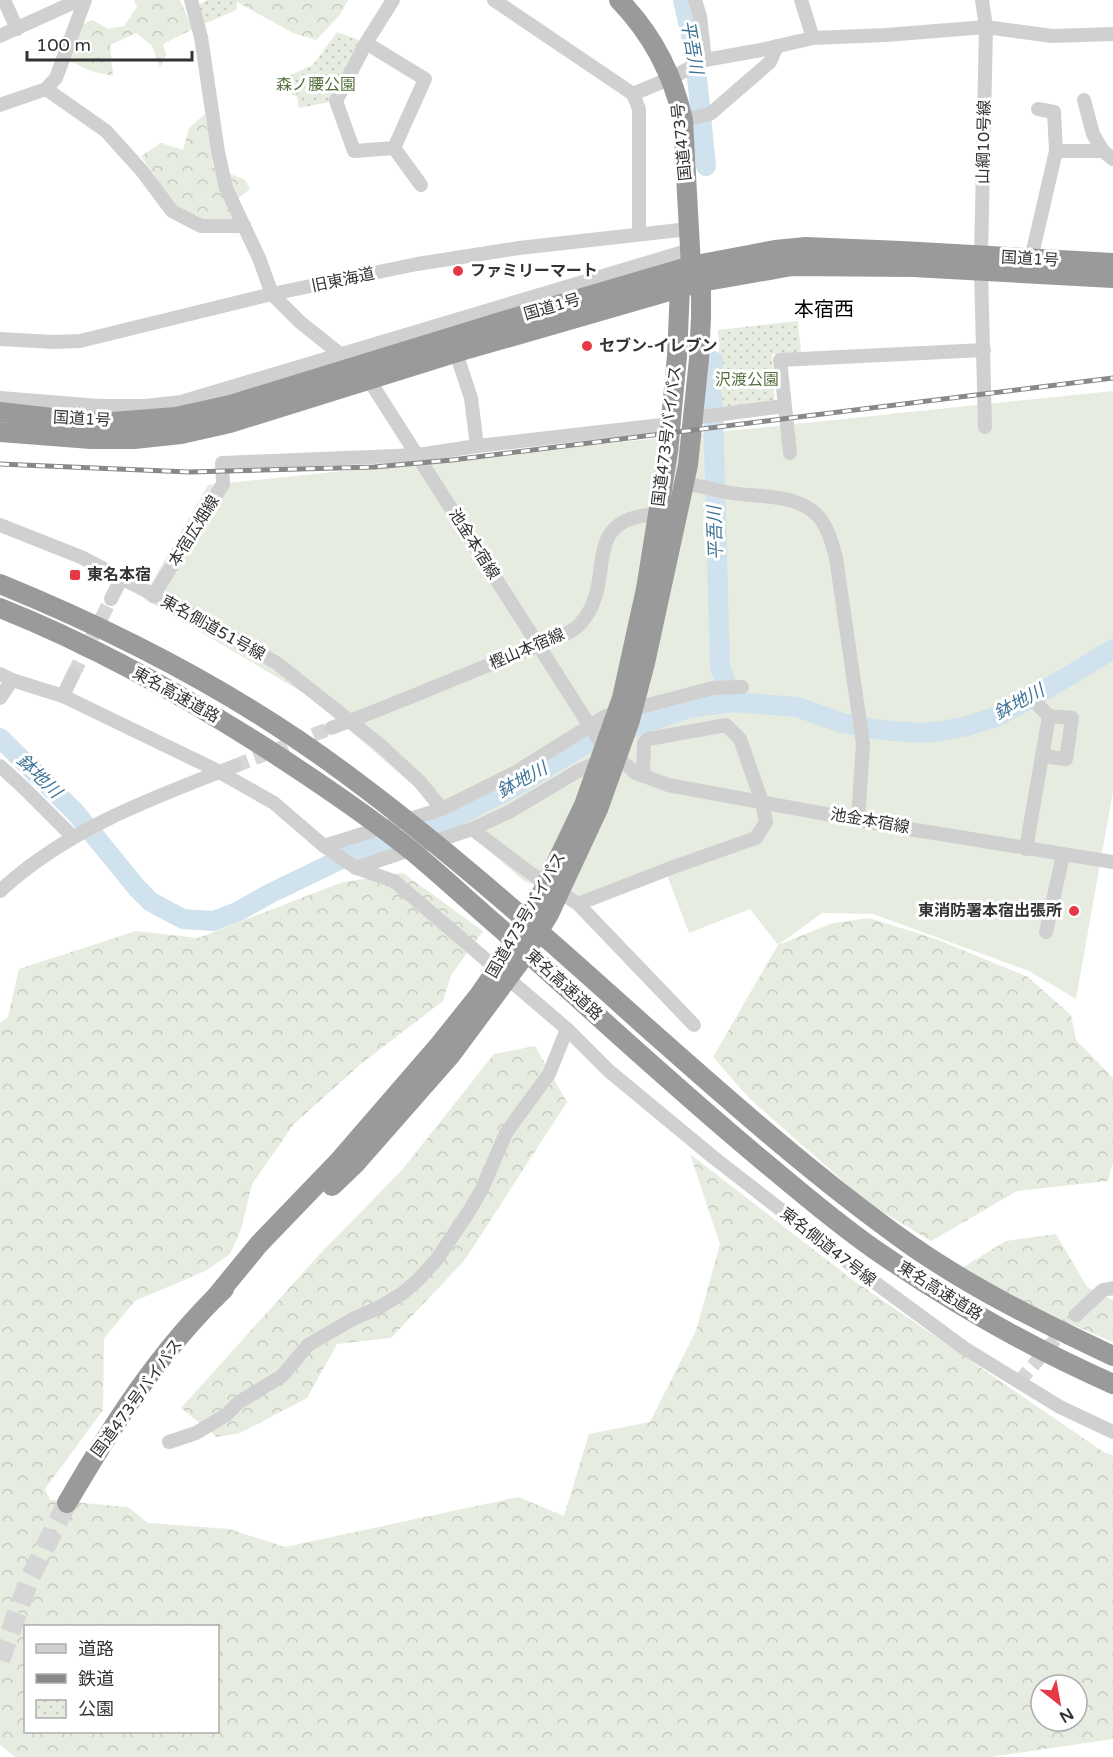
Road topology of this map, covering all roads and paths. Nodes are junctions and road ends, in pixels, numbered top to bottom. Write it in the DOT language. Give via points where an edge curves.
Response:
graph roads {
  1 [pos="4,0"];
  2 [pos="79,0"];
  3 [pos="86,0"];
  4 [pos="191,0"];
  5 [pos="393,0"];
  6 [pos="494,0"];
  7 [pos="619,0"];
  8 [pos="695,0"];
  9 [pos="801,0"];
  10 [pos="982,0"];
  11 [pos="986,27"];
  12 [pos="17,29"];
  13 [pos="1113,34"];
  14 [pos="0,36"];
  15 [pos="813,38"];
  16 [pos="366,43"];
  17 [pos="777,46"];
  18 [pos="705,60"];
  19 [pos="671,78"];
  20 [pos="46,89"];
  21 [pos="633,94"];
  22 [pos="1084,100"];
  23 [pos="0,105"];
  24 [pos="1038,109"];
  25 [pos="683,120"];
  26 [pos="394,148"];
  27 [pos="1056,151"];
  28 [pos="1108,155"];
  29 [pos="421,185"];
  30 [pos="244,226"];
  31 [pos="689,229"];
  32 [pos="639,234"];
  33 [pos="1031,259"];
  34 [pos="1113,263"];
  35 [pos="981,264"];
  36 [pos="694,266"];
  37 [pos="595,278"];
  38 [pos="1113,278"];
  39 [pos="615,288"];
  40 [pos="680,288"];
  41 [pos="272,294"];
  42 [pos="497,307"];
  43 [pos="488,326"];
  44 [pos="0,339"];
  45 [pos="984,350"];
  46 [pos="456,353"];
  47 [pos="354,366"];
  48 [pos="1,402"];
  49 [pos="181,402"];
  50 [pos="784,406"];
  51 [pos="201,411"];
  52 [pos="697,418"];
  53 [pos="670,424"];
  54 [pos="985,427"];
  55 [pos="0,432"];
  56 [pos="477,446"];
  57 [pos="790,453"];
  58 [pos="418,455"];
  59 [pos="691,485"];
  60 [pos="657,514"];
  61 [pos="0,525"];
  62 [pos="121,579"];
  63 [pos="0,584"];
  64 [pos="153,596"];
  65 [pos="111,599"];
  66 [pos="0,608"];
  67 [pos="539,645"];
  68 [pos="638,663"];
  69 [pos="73,675"];
  70 [pos="6,677"];
  71 [pos="742,687"];
  72 [pos="63,696"];
  73 [pos="0,698"];
  74 [pos="350,721"];
  75 [pos="589,725"];
  76 [pos="331,728"];
  77 [pos="608,750"];
  78 [pos="1042,756"];
  79 [pos="0,766"];
  80 [pos="235,766"];
  81 [pos="219,772"];
  82 [pos="643,776"];
  83 [pos="762,802"];
  84 [pos="442,809"];
  85 [pos="858,819"];
  86 [pos="472,828"];
  87 [pos="74,836"];
  88 [pos="324,846"];
  89 [pos="1026,849"];
  90 [pos="1063,855"];
  91 [pos="1113,862"];
  92 [pos="356,868"];
  93 [pos="0,891"];
  94 [pos="578,904"];
  95 [pos="1046,932"];
  96 [pos="694,1025"];
  97 [pos="567,1029"];
  98 [pos="1113,1288"];
  99 [pos="1076,1315"];
  100 [pos="1113,1356"];
  101 [pos="1113,1384"];
  102 [pos="1113,1432"];
  103 [pos="169,1442"];
  104 [pos="67,1503"];
  1 -- 12 [label="street"];
  2 -- 12 [label="street"];
  3 -- 20 [label="street" via="56,78"];
  4 -- 30 [label="street" via="201,37 226,188"];
  5 -- 16 [label="street"];
  6 -- 21 [label="street"];
  7 -- 19 [label="highway, 国道473号" via="651,40"];
  8 -- 18 [label="street"];
  9 -- 15 [label="street"];
  10 -- 11 [label="street, 山綱10号線"];
  11 -- 13 [label="street" via="1052,36"];
  11 -- 15 [label="street"];
  11 -- 35 [label="street, 山綱10号線"];
  12 -- 14 [label="street"];
  15 -- 17 [label="street"];
  16 -- 26 [label="street" via="425,79"];
  16 -- 26 [label="street" via="336,101 354,151"];
  17 -- 18 [label="street"];
  17 -- 25 [label="street" via="770,62 710,114"];
  18 -- 19 [label="street"];
  19 -- 21 [label="street"];
  19 -- 25 [label="highway, 国道473号"];
  20 -- 23 [label="street"];
  20 -- 30 [label="street" via="106,131 172,211 201,226"];
  21 -- 32 [label="street" via="639,108"];
  22 -- 28 [label="street" via="1093,134"];
  24 -- 27 [label="street" via="1054,112"];
  25 -- 31 [label="highway, 国道473号"];
  26 -- 29 [label="street"];
  27 -- 28 [label="street"];
  27 -- 33 [label="street"];
  30 -- 41 [label="street"];
  31 -- 32 [label="street, 旧東海道"];
  31 -- 36 [label="highway, 国道473号"];
  32 -- 41 [label="street, 旧東海道" via="417,264"];
  33 -- 34 [label="highway, 国道1号"];
  33 -- 35 [label="highway, 国道1号"];
  35 -- 36 [label="highway, 国道1号" via="806,247"];
  35 -- 38 [label="highway, 国道1号"];
  35 -- 45 [label="street, 山綱10号線"];
  36 -- 37 [label="street"];
  36 -- 39 [label="highway, 国道1号"];
  36 -- 40 [label="highway, 国道473号バイパス"];
  36 -- 52 [label="highway, 国道473号バイパス" via="699,359"];
  37 -- 39 [label="street"];
  37 -- 42 [label="street"];
  39 -- 43 [label="highway, 国道1号"];
  40 -- 46 [label="highway, 国道1号"];
  40 -- 53 [label="highway, 国道473号バイパス"];
  41 -- 44 [label="street, 旧東海道" via="81,341"];
  41 -- 47 [label="street, 池金本宿線"];
  42 -- 43 [label="street"];
  42 -- 47 [label="street"];
  43 -- 47 [label="highway, 国道1号"];
  45 -- 50 [label="street" via="780,360"];
  45 -- 54 [label="street, 山綱10号線"];
  46 -- 47 [label="highway, 国道1号"];
  46 -- 56 [label="street" via="471,398"];
  47 -- 49 [label="street"];
  47 -- 51 [label="highway, 国道1号"];
  47 -- 55 [label="highway, 国道1号" via="230,423 181,434 91,439"];
  47 -- 58 [label="street, 池金本宿線"];
  48 -- 49 [label="street" via="99,406"];
  48 -- 51 [label="highway, 国道1号" via="78,422 176,417"];
  49 -- 51 [label="street"];
  50 -- 52 [label="street"];
  50 -- 57 [label="street"];
  52 -- 59 [label="highway, 国道473号バイパス"];
  53 -- 56 [label="street"];
  53 -- 60 [label="highway, 国道473号バイパス"];
  56 -- 58 [label="street"];
  58 -- 64 [label="street, 本宿広畑線" via="222,463 223,484"];
  58 -- 67 [label="street, 池金本宿線"];
  59 -- 68 [label="highway, 国道473号バイパス"];
  59 -- 85 [label="street" via="793,500 815,513 830,535 863,744"];
  60 -- 67 [label="street, 樫山本宿線" via="627,518 614,527 605,540 598,594 589,613 578,627"];
  60 -- 68 [label="highway, 国道473号バイパス"];
  61 -- 62 [label="street, 東名側道51号線" via="81,557"];
  62 -- 64 [label="street, 東名側道51号線"];
  62 -- 65 [label="street"];
  63 -- 100 [label="highway, 東名高速道路" via="111,634 235,700 310,748 435,845 717,1090 858,1206 962,1278"];
  64 -- 74 [label="street, 東名側道51号線" via="278,664"];
  66 -- 101 [label="highway, 東名高速道路" via="91,649 170,691 236,729 371,819 719,1125 872,1248 999,1328"];
  67 -- 74 [label="street, 樫山本宿線"];
  67 -- 75 [label="street, 池金本宿線"];
  68 -- 104 [label="highway, 国道473号バイパス" via="630,720 598,809 549,914 519,963 486,998 450,1056 356,1163 214,1299 167,1351 112,1427"];
  69 -- 72 [label="street"];
  70 -- 72 [label="street, 東名側道47号線"];
  70 -- 73 [label="street"];
  71 -- 75 [label="street" via="713,688 606,716"];
  72 -- 81 [label="street, 東名側道47号線"];
  74 -- 76 [label="street, 樫山本宿線"];
  74 -- 84 [label="street, 東名側道51号線" via="419,781"];
  75 -- 77 [label="street, 池金本宿線"];
  75 -- 84 [label="street" via="516,772"];
  77 -- 82 [label="street, 池金本宿線"];
  77 -- 86 [label="street" via="509,812"];
  78 -- 78 [label="street" via="1044,711 1072,718 1066,759"];
  78 -- 89 [label="street"];
  79 -- 87 [label="street"];
  80 -- 81 [label="street"];
  81 -- 87 [label="street"];
  81 -- 88 [label="street, 東名側道47号線" via="274,803"];
  82 -- 83 [label="street, 池金本宿線" via="668,785"];
  82 -- 83 [label="street" via="648,739 726,725 740,739"];
  83 -- 85 [label="street, 池金本宿線"];
  83 -- 94 [label="street" via="766,822 756,838"];
  84 -- 88 [label="street"];
  85 -- 89 [label="street, 池金本宿線"];
  86 -- 92 [label="street"];
  86 -- 94 [label="street"];
  87 -- 93 [label="street"];
  88 -- 92 [label="street, 東名側道47号線"];
  89 -- 90 [label="street, 池金本宿線"];
  90 -- 91 [label="street, 池金本宿線"];
  90 -- 95 [label="street"];
  92 -- 97 [label="street, 東名側道47号線" via="394,881"];
  94 -- 96 [label="street"];
  97 -- 102 [label="street, 東名側道47号線" via="609,1071 858,1270 964,1348 1060,1407"];
  97 -- 103 [label="street" via="549,1074 506,1132 468,1213 420,1278 380,1307 352,1318 308,1345 282,1376 239,1402 226,1415 196,1433"];
  98 -- 99 [label="street" via="1103,1290"];
}
